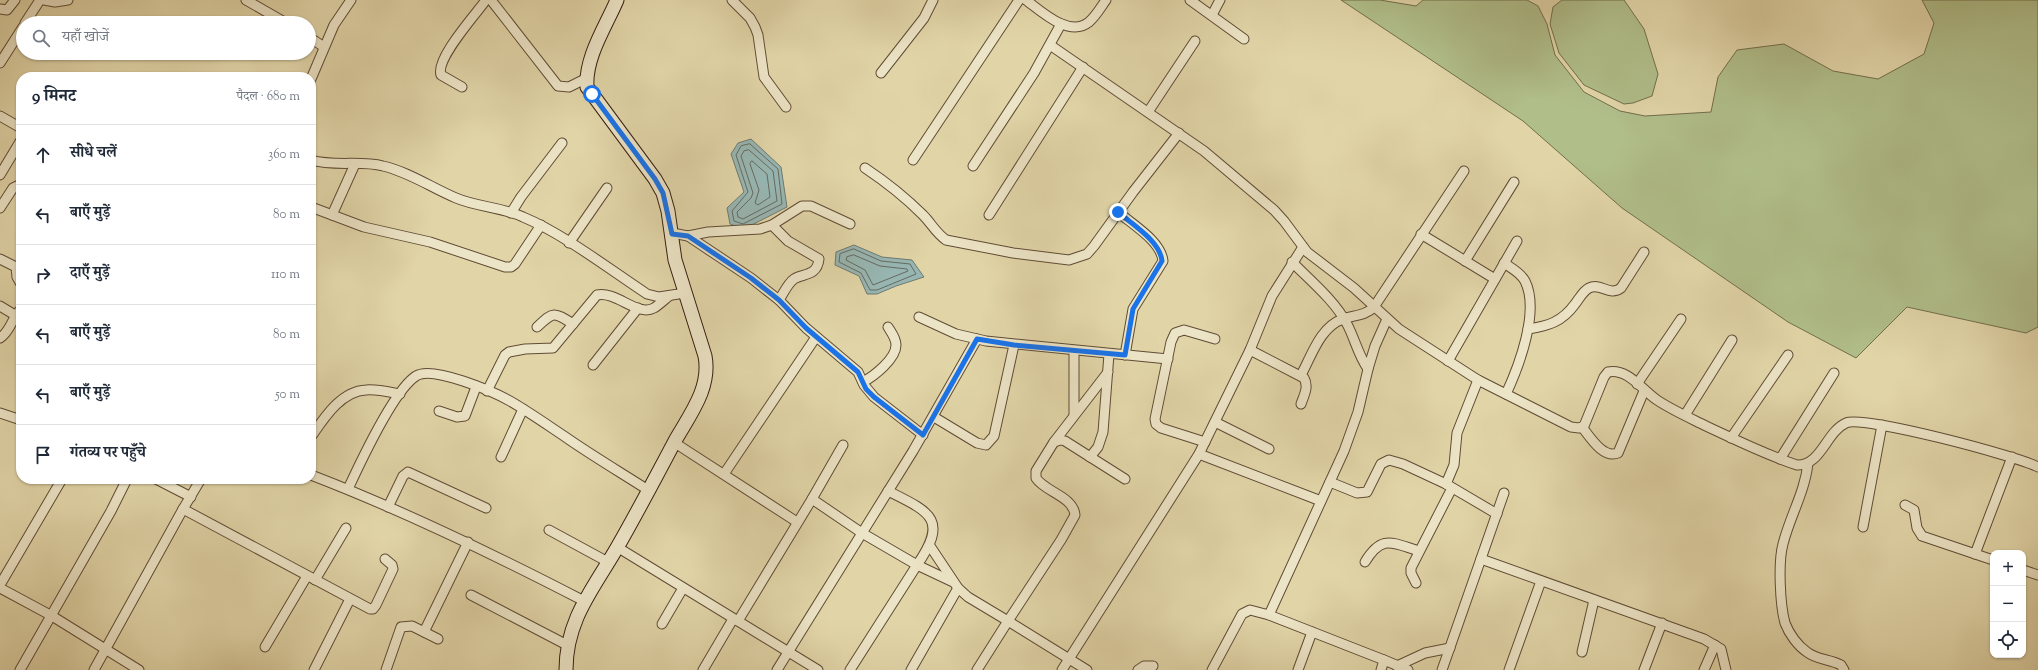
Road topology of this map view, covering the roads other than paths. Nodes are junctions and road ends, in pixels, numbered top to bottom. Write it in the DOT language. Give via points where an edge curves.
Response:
graph roads {
  1 [pos="16,0"];
  2 [pos="40,0"];
  3 [pos="44,0"];
  4 [pos="68,0"];
  5 [pos="246,0"];
  6 [pos="351,0"];
  7 [pos="486,0"];
  8 [pos="491,0"];
  9 [pos="617,0"];
  10 [pos="732,0"];
  11 [pos="933,0"];
  12 [pos="1019,0"];
  13 [pos="1026,0"];
  14 [pos="1106,0"];
  15 [pos="1190,0"];
  16 [pos="1220,0"];
  17 [pos="0,9"];
  18 [pos="1212,15"];
  19 [pos="30,16"];
  20 [pos="274,16"];
  21 [pos="1061,24"];
  22 [pos="16,38"];
  23 [pos="1244,39"];
  24 [pos="316,42"];
  25 [pos="1195,42"];
  26 [pos="1050,45"];
  27 [pos="324,47"];
  28 [pos="0,63"];
  29 [pos="1083,66"];
  30 [pos="314,72"];
  31 [pos="881,73"];
  32 [pos="587,78"];
  33 [pos="462,87"];
  34 [pos="786,107"];
  35 [pos="1148,112"];
  36 [pos="0,116"];
  37 [pos="16,125"];
  38 [pos="1179,133"];
  39 [pos="562,143"];
  40 [pos="16,148"];
  41 [pos="316,160"];
  42 [pos="913,160"];
  43 [pos="355,164"];
  44 [pos="974,166"];
  45 [pos="865,168"];
  46 [pos="1464,171"];
  47 [pos="0,175"];
  48 [pos="1514,182"];
  49 [pos="16,186"];
  50 [pos="607,188"];
  51 [pos="0,208"];
  52 [pos="316,209"];
  53 [pos="1118,212"];
  54 [pos="511,213"];
  55 [pos="332,215"];
  56 [pos="989,215"];
  57 [pos="850,224"];
  58 [pos="541,225"];
  59 [pos="772,225"];
  60 [pos="672,234"];
  61 [pos="1422,234"];
  62 [pos="688,236"];
  63 [pos="1517,241"];
  64 [pos="569,243"];
  65 [pos="1303,247"];
  66 [pos="1644,252"];
  67 [pos="0,259"];
  68 [pos="1465,261"];
  69 [pos="1292,262"];
  70 [pos="1504,263"];
  71 [pos="16,268"];
  72 [pos="1495,279"];
  73 [pos="685,293"];
  74 [pos="669,296"];
  75 [pos="779,300"];
  76 [pos="0,306"];
  77 [pos="1374,307"];
  78 [pos="638,308"];
  79 [pos="16,311"];
  80 [pos="16,315"];
  81 [pos="919,317"];
  82 [pos="1681,318"];
  83 [pos="1344,319"];
  84 [pos="1387,319"];
  85 [pos="573,324"];
  86 [pos="888,327"];
  87 [pos="536,328"];
  88 [pos="1528,329"];
  89 [pos="816,336"];
  90 [pos="0,338"];
  91 [pos="977,339"];
  92 [pos="1215,339"];
  93 [pos="1732,340"];
  94 [pos="1014,345"];
  95 [pos="1250,350"];
  96 [pos="1074,351"];
  97 [pos="1109,354"];
  98 [pos="1125,355"];
  99 [pos="1788,355"];
  100 [pos="1168,359"];
  101 [pos="1448,361"];
  102 [pos="593,365"];
  103 [pos="1368,369"];
  104 [pos="1108,372"];
  105 [pos="1834,373"];
  106 [pos="1301,375"];
  107 [pos="1478,380"];
  108 [pos="863,382"];
  109 [pos="1637,384"];
  110 [pos="476,387"];
  111 [pos="487,391"];
  112 [pos="1644,391"];
  113 [pos="400,394"];
  114 [pos="1506,394"];
  115 [pos="1301,404"];
  116 [pos="523,409"];
  117 [pos="439,411"];
  118 [pos="0,413"];
  119 [pos="1074,414"];
  120 [pos="1685,416"];
  121 [pos="934,417"];
  122 [pos="16,418"];
  123 [pos="1215,422"];
  124 [pos="1882,425"];
  125 [pos="1582,427"];
  126 [pos="316,430"];
  127 [pos="923,435"];
  128 [pos="1731,438"];
  129 [pos="1054,442"];
  130 [pos="1205,442"];
  131 [pos="674,443"];
  132 [pos="844,445"];
  133 [pos="1269,449"];
  134 [pos="1199,454"];
  135 [pos="501,457"];
  136 [pos="1090,457"];
  137 [pos="2012,457"];
  138 [pos="1780,458"];
  139 [pos="1808,463"];
  140 [pos="2038,467"];
  141 [pos="724,474"];
  142 [pos="316,477"];
  143 [pos="1125,479"];
  144 [pos="1330,482"];
  145 [pos="59,484"];
  146 [pos="125,484"];
  147 [pos="166,484"];
  148 [pos="198,484"];
  149 [pos="1449,486"];
  150 [pos="348,489"];
  151 [pos="648,490"];
  152 [pos="888,491"];
  153 [pos="1504,493"];
  154 [pos="191,496"];
  155 [pos="812,499"];
  156 [pos="1321,500"];
  157 [pos="1905,505"];
  158 [pos="388,507"];
  159 [pos="486,508"];
  160 [pos="183,509"];
  161 [pos="1497,514"];
  162 [pos="797,522"];
  163 [pos="1863,527"];
  164 [pos="346,528"];
  165 [pos="549,530"];
  166 [pos="862,533"];
  167 [pos="468,542"];
  168 [pos="930,546"];
  169 [pos="617,547"];
  170 [pos="1419,551"];
  171 [pos="1976,554"];
  172 [pos="385,559"];
  173 [pos="1481,559"];
  174 [pos="1990,559"];
  175 [pos="608,562"];
  176 [pos="1365,562"];
  177 [pos="917,566"];
  178 [pos="2026,571"];
  179 [pos="2038,575"];
  180 [pos="311,578"];
  181 [pos="1541,581"];
  182 [pos="1416,583"];
  183 [pos="956,585"];
  184 [pos="0,586"];
  185 [pos="683,588"];
  186 [pos="471,595"];
  187 [pos="350,599"];
  188 [pos="1594,600"];
  189 [pos="584,601"];
  190 [pos="52,616"];
  191 [pos="1269,616"];
  192 [pos="735,620"];
  193 [pos="1008,622"];
  194 [pos="1662,623"];
  195 [pos="662,624"];
  196 [pos="424,632"];
  197 [pos="1312,632"];
  198 [pos="438,638"];
  199 [pos="567,645"];
  200 [pos="1715,645"];
  201 [pos="265,647"];
  202 [pos="1450,648"];
  203 [pos="105,650"];
  204 [pos="789,652"];
  205 [pos="1582,652"];
  206 [pos="1069,658"];
  207 [pos="1384,660"];
  208 [pos="1153,666"];
  209 [pos="1397,666"];
  210 [pos="317,669"];
  211 [pos="20,670"];
  212 [pos="94,670"];
  213 [pos="139,670"];
  214 [pos="386,670"];
  215 [pos="566,670"];
  216 [pos="703,670"];
  217 [pos="777,670"];
  218 [pos="818,670"];
  219 [pos="850,670"];
  220 [pos="911,670"];
  221 [pos="977,670"];
  222 [pos="1062,670"];
  223 [pos="1087,670"];
  224 [pos="1138,670"];
  225 [pos="1212,670"];
  226 [pos="1298,670"];
  227 [pos="1381,670"];
  228 [pos="1408,670"];
  229 [pos="1442,670"];
  230 [pos="1509,670"];
  231 [pos="1644,670"];
  232 [pos="1704,670"];
  233 [pos="1726,670"];
  234 [pos="1844,670"];
  1 -- 17 [label="street" via="7,10"];
  2 -- 19 [label="street"];
  3 -- 4 [label="street"];
  5 -- 20 [label="street"];
  6 -- 27 [label="street" via="334,25"];
  7 -- 33 [label="street" via="440,67 441,75"];
  8 -- 32 [label="street" via="558,86 569,87"];
  9 -- 32 [label="street" via="594,52"];
  10 -- 34 [label="street" via="756,27 764,78"];
  11 -- 31 [label="street" via="924,18"];
  12 -- 42 [label="street"];
  13 -- 21 [label="street"];
  14 -- 21 [label="street" via="1088,22 1081,26"];
  15 -- 18 [label="street"];
  16 -- 18 [label="street"];
  18 -- 23 [label="street"];
  21 -- 26 [label="street"];
  22 -- 28 [label="street"];
  24 -- 27 [label="street"];
  25 -- 35 [label="street"];
  26 -- 29 [label="street"];
  26 -- 44 [label="street"];
  27 -- 30 [label="street"];
  29 -- 35 [label="street"];
  29 -- 56 [label="street"];
  32 -- 60 [label="street" via="587,86 592,94 663,193"];
  35 -- 38 [label="street"];
  36 -- 37 [label="street"];
  38 -- 53 [label="street"];
  38 -- 65 [label="street" via="1274,210"];
  39 -- 54 [label="street"];
  40 -- 47 [label="street"];
  41 -- 43 [label="street"];
  43 -- 54 [label="street" via="385,166 456,198"];
  43 -- 55 [label="street"];
  45 -- 53 [label="street" via="899,192 940,236 954,243 982,248 1060,259 1078,258 1087,254 1094,246"];
  46 -- 61 [label="street"];
  48 -- 68 [label="street"];
  49 -- 51 [label="street"];
  50 -- 64 [label="street"];
  52 -- 55 [label="street"];
  53 -- 98 [label="street" via="1155,245 1162,255 1162,261 1133,309"];
  54 -- 58 [label="street"];
  55 -- 58 [label="street" via="364,227 430,242 505,267 515,264"];
  57 -- 59 [label="street" via="811,206 802,206"];
  58 -- 64 [label="street"];
  59 -- 62 [label="street" via="742,231 708,232"];
  59 -- 75 [label="street" via="788,241 818,259 817,266 811,274 793,280"];
  60 -- 62 [label="street"];
  60 -- 73 [label="street" via="675,260"];
  61 -- 68 [label="street"];
  61 -- 77 [label="street"];
  62 -- 75 [label="street"];
  63 -- 70 [label="street"];
  64 -- 74 [label="street" via="647,294"];
  65 -- 69 [label="street"];
  65 -- 77 [label="street"];
  66 -- 88 [label="street" via="1616,291 1599,286 1590,287 1554,324"];
  67 -- 71 [label="street"];
  68 -- 72 [label="street"];
  69 -- 83 [label="street"];
  69 -- 95 [label="street" via="1272,296"];
  70 -- 72 [label="street"];
  70 -- 88 [label="street" via="1518,273 1527,288"];
  72 -- 101 [label="street"];
  73 -- 74 [label="street"];
  73 -- 131 [label="street" via="707,366 706,380"];
  74 -- 78 [label="street" via="655,308"];
  75 -- 89 [label="street"];
  76 -- 79 [label="street"];
  77 -- 83 [label="street" via="1366,313"];
  77 -- 84 [label="street"];
  78 -- 85 [label="street" via="609,295 597,295"];
  78 -- 102 [label="street"];
  80 -- 90 [label="street"];
  81 -- 91 [label="street" via="944,330"];
  82 -- 109 [label="street"];
  83 -- 103 [label="street"];
  83 -- 106 [label="street" via="1330,326 1323,334"];
  84 -- 101 [label="street"];
  84 -- 103 [label="street"];
  85 -- 87 [label="street" via="551,314"];
  85 -- 111 [label="street" via="553,348 513,351 505,355"];
  86 -- 108 [label="street" via="895,340 895,351 878,373"];
  88 -- 114 [label="street" via="1521,357"];
  89 -- 108 [label="street" via="858,372"];
  89 -- 141 [label="street"];
  91 -- 94 [label="street"];
  91 -- 121 [label="street"];
  92 -- 100 [label="street" via="1184,330 1179,331 1173,336"];
  93 -- 120 [label="street"];
  94 -- 96 [label="street"];
  94 -- 121 [label="street" via="994,436 989,442 982,445 977,443"];
  95 -- 106 [label="street"];
  95 -- 123 [label="street"];
  96 -- 97 [label="street"];
  96 -- 119 [label="street"];
  97 -- 98 [label="street"];
  97 -- 104 [label="street"];
  98 -- 100 [label="street"];
  99 -- 128 [label="street"];
  100 -- 130 [label="street" via="1156,424 1161,428"];
  101 -- 107 [label="street"];
  103 -- 144 [label="street" via="1351,434"];
  104 -- 119 [label="street"];
  104 -- 136 [label="street" via="1102,438"];
  105 -- 138 [label="street"];
  106 -- 115 [label="street" via="1307,383"];
  107 -- 114 [label="street"];
  107 -- 149 [label="street" via="1457,433"];
  108 -- 127 [label="street" via="874,397"];
  109 -- 112 [label="street"];
  109 -- 125 [label="street" via="1620,372 1608,372"];
  110 -- 111 [label="street"];
  110 -- 113 [label="street" via="426,372 417,375"];
  110 -- 117 [label="street" via="465,416 457,417"];
  111 -- 116 [label="street"];
  112 -- 120 [label="street"];
  112 -- 125 [label="street" via="1618,453 1605,452"];
  113 -- 126 [label="street" via="367,389 355,391 334,407"];
  113 -- 150 [label="street" via="367,450"];
  114 -- 125 [label="street" via="1571,427"];
  116 -- 135 [label="street"];
  116 -- 151 [label="street"];
  118 -- 122 [label="street"];
  119 -- 129 [label="street"];
  120 -- 128 [label="street"];
  121 -- 127 [label="street"];
  123 -- 130 [label="street"];
  123 -- 133 [label="street"];
  124 -- 137 [label="street"];
  124 -- 139 [label="street" via="1860,421 1845,423"];
  124 -- 163 [label="street"];
  127 -- 152 [label="street"];
  128 -- 138 [label="street"];
  129 -- 136 [label="street" via="1065,442"];
  129 -- 193 [label="street" via="1036,471 1036,478 1067,501 1075,515"];
  130 -- 134 [label="street"];
  131 -- 141 [label="street"];
  131 -- 151 [label="street"];
  132 -- 155 [label="street"];
  134 -- 156 [label="street"];
  134 -- 206 [label="street"];
  136 -- 143 [label="street"];
  137 -- 140 [label="street"];
  137 -- 171 [label="street"];
  138 -- 139 [label="street" via="1797,464"];
  139 -- 234 [label="street" via="1803,491 1786,532 1780,555 1783,610 1790,632 1802,648 1818,658 1841,665"];
  141 -- 162 [label="street"];
  142 -- 150 [label="street"];
  144 -- 149 [label="street" via="1357,493 1367,492 1381,464 1389,460"];
  144 -- 156 [label="street"];
  145 -- 184 [label="street"];
  146 -- 190 [label="street"];
  147 -- 154 [label="street"];
  148 -- 154 [label="street"];
  149 -- 161 [label="street"];
  149 -- 170 [label="street"];
  150 -- 158 [label="street"];
  151 -- 169 [label="street"];
  152 -- 166 [label="street"];
  152 -- 168 [label="street" via="929,515 934,529"];
  153 -- 161 [label="street"];
  154 -- 160 [label="street"];
  155 -- 162 [label="street"];
  155 -- 166 [label="street"];
  156 -- 191 [label="street"];
  157 -- 171 [label="street" via="1914,510 1917,528 1922,536"];
  158 -- 159 [label="street" via="403,476 408,472"];
  158 -- 167 [label="street"];
  160 -- 180 [label="street"];
  160 -- 203 [label="street"];
  161 -- 173 [label="street"];
  162 -- 192 [label="street"];
  164 -- 180 [label="street"];
  165 -- 175 [label="street"];
  166 -- 177 [label="street"];
  166 -- 204 [label="street"];
  167 -- 189 [label="street"];
  167 -- 196 [label="street"];
  168 -- 177 [label="street"];
  168 -- 183 [label="street"];
  169 -- 175 [label="street"];
  169 -- 185 [label="street"];
  170 -- 176 [label="street" via="1386,543 1376,546"];
  170 -- 182 [label="street" via="1411,568"];
  171 -- 174 [label="street"];
  172 -- 187 [label="street" via="392,564 393,569 373,609"];
  173 -- 181 [label="street"];
  173 -- 202 [label="street"];
  175 -- 189 [label="street"];
  177 -- 183 [label="street"];
  177 -- 219 [label="street"];
  178 -- 179 [label="street"];
  180 -- 187 [label="street"];
  180 -- 201 [label="street"];
  181 -- 188 [label="street"];
  181 -- 230 [label="street"];
  183 -- 193 [label="street" via="968,597"];
  183 -- 220 [label="street"];
  184 -- 190 [label="street"];
  185 -- 192 [label="street"];
  185 -- 195 [label="street"];
  186 -- 199 [label="street"];
  187 -- 210 [label="street"];
  188 -- 194 [label="street"];
  188 -- 205 [label="street"];
  189 -- 199 [label="street"];
  190 -- 203 [label="street"];
  190 -- 211 [label="street"];
  191 -- 197 [label="street"];
  191 -- 225 [label="street" via="1250,610 1242,614"];
  192 -- 204 [label="street"];
  192 -- 216 [label="street"];
  193 -- 206 [label="street"];
  193 -- 221 [label="street"];
  194 -- 200 [label="street"];
  194 -- 231 [label="street"];
  196 -- 198 [label="street"];
  196 -- 214 [label="street" via="412,626 401,627"];
  197 -- 207 [label="street"];
  197 -- 226 [label="street"];
  199 -- 215 [label="street"];
  200 -- 232 [label="street"];
  200 -- 233 [label="street" via="1723,654"];
  202 -- 209 [label="street" via="1425,653"];
  202 -- 229 [label="street"];
  203 -- 212 [label="street"];
  203 -- 213 [label="street"];
  204 -- 217 [label="street"];
  204 -- 218 [label="street"];
  206 -- 222 [label="street"];
  206 -- 223 [label="street"];
  207 -- 209 [label="street"];
  207 -- 227 [label="street"];
  208 -- 224 [label="street" via="1144,666"];
  209 -- 228 [label="street"];
}
